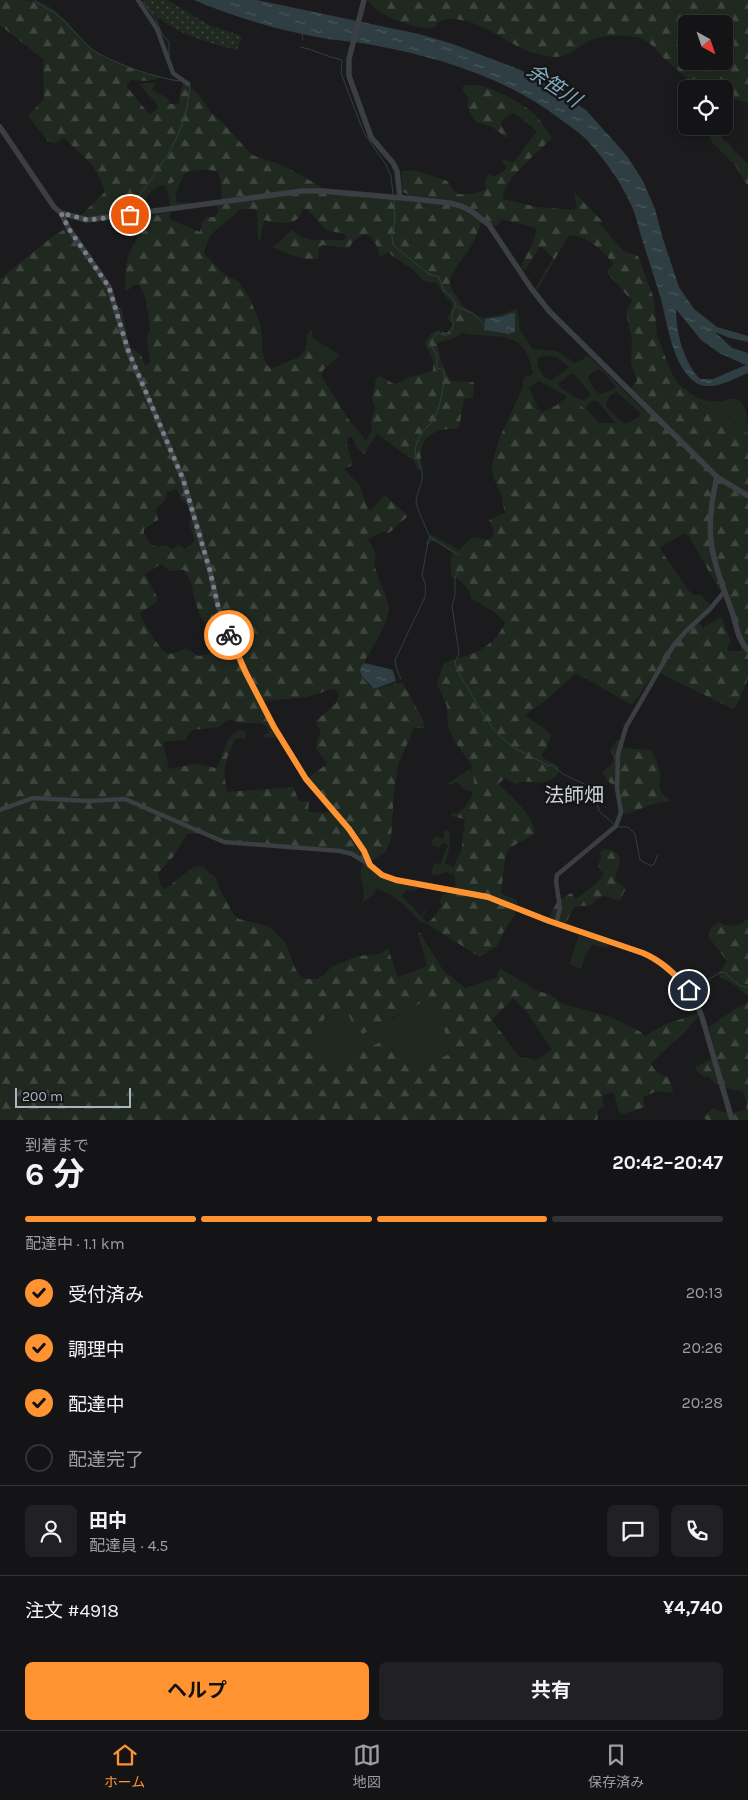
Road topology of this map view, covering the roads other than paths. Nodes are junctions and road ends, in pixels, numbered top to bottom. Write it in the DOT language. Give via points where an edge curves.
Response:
graph roads {
  1 [pos="138,0"];
  2 [pos="364,0"];
  3 [pos="188,84"];
  4 [pos="0,127"];
  5 [pos="400,197"];
  6 [pos="61,213"];
  7 [pos="717,477"];
  8 [pos="748,496"];
  9 [pos="724,592"];
  10 [pos="748,650"];
  11 [pos="0,810"];
  12 [pos="370,865"];
  13 [pos="556,924"];
  14 [pos="732,1120"];
  1 -- 3 [label="street" via="157,30 173,73"];
  2 -- 5 [label="street" via="348,72 371,137 397,172"];
  4 -- 6 [label="street" via="45,196"];
  5 -- 6 [label="street" via="302,191 97,220"];
  5 -- 7 [label="street" via="461,206 488,225 549,311"];
  6 -- 12 [label="street" via="109,287 130,358 183,479 218,606 246,673 306,779 349,829"];
  7 -- 8 [label="street"];
  7 -- 9 [label="street" via="710,537"];
  9 -- 10 [label="street" via="738,637"];
  9 -- 13 [label="street" via="673,646 626,726 620,742 616,773 619,820 613,830 558,875 560,908"];
  11 -- 12 [label="street" via="33,798 125,799 224,842 340,851"];
  12 -- 13 [label="street" via="388,878 488,897"];
  13 -- 14 [label="street" via="649,956 681,981 693,995 702,1017"];
}
